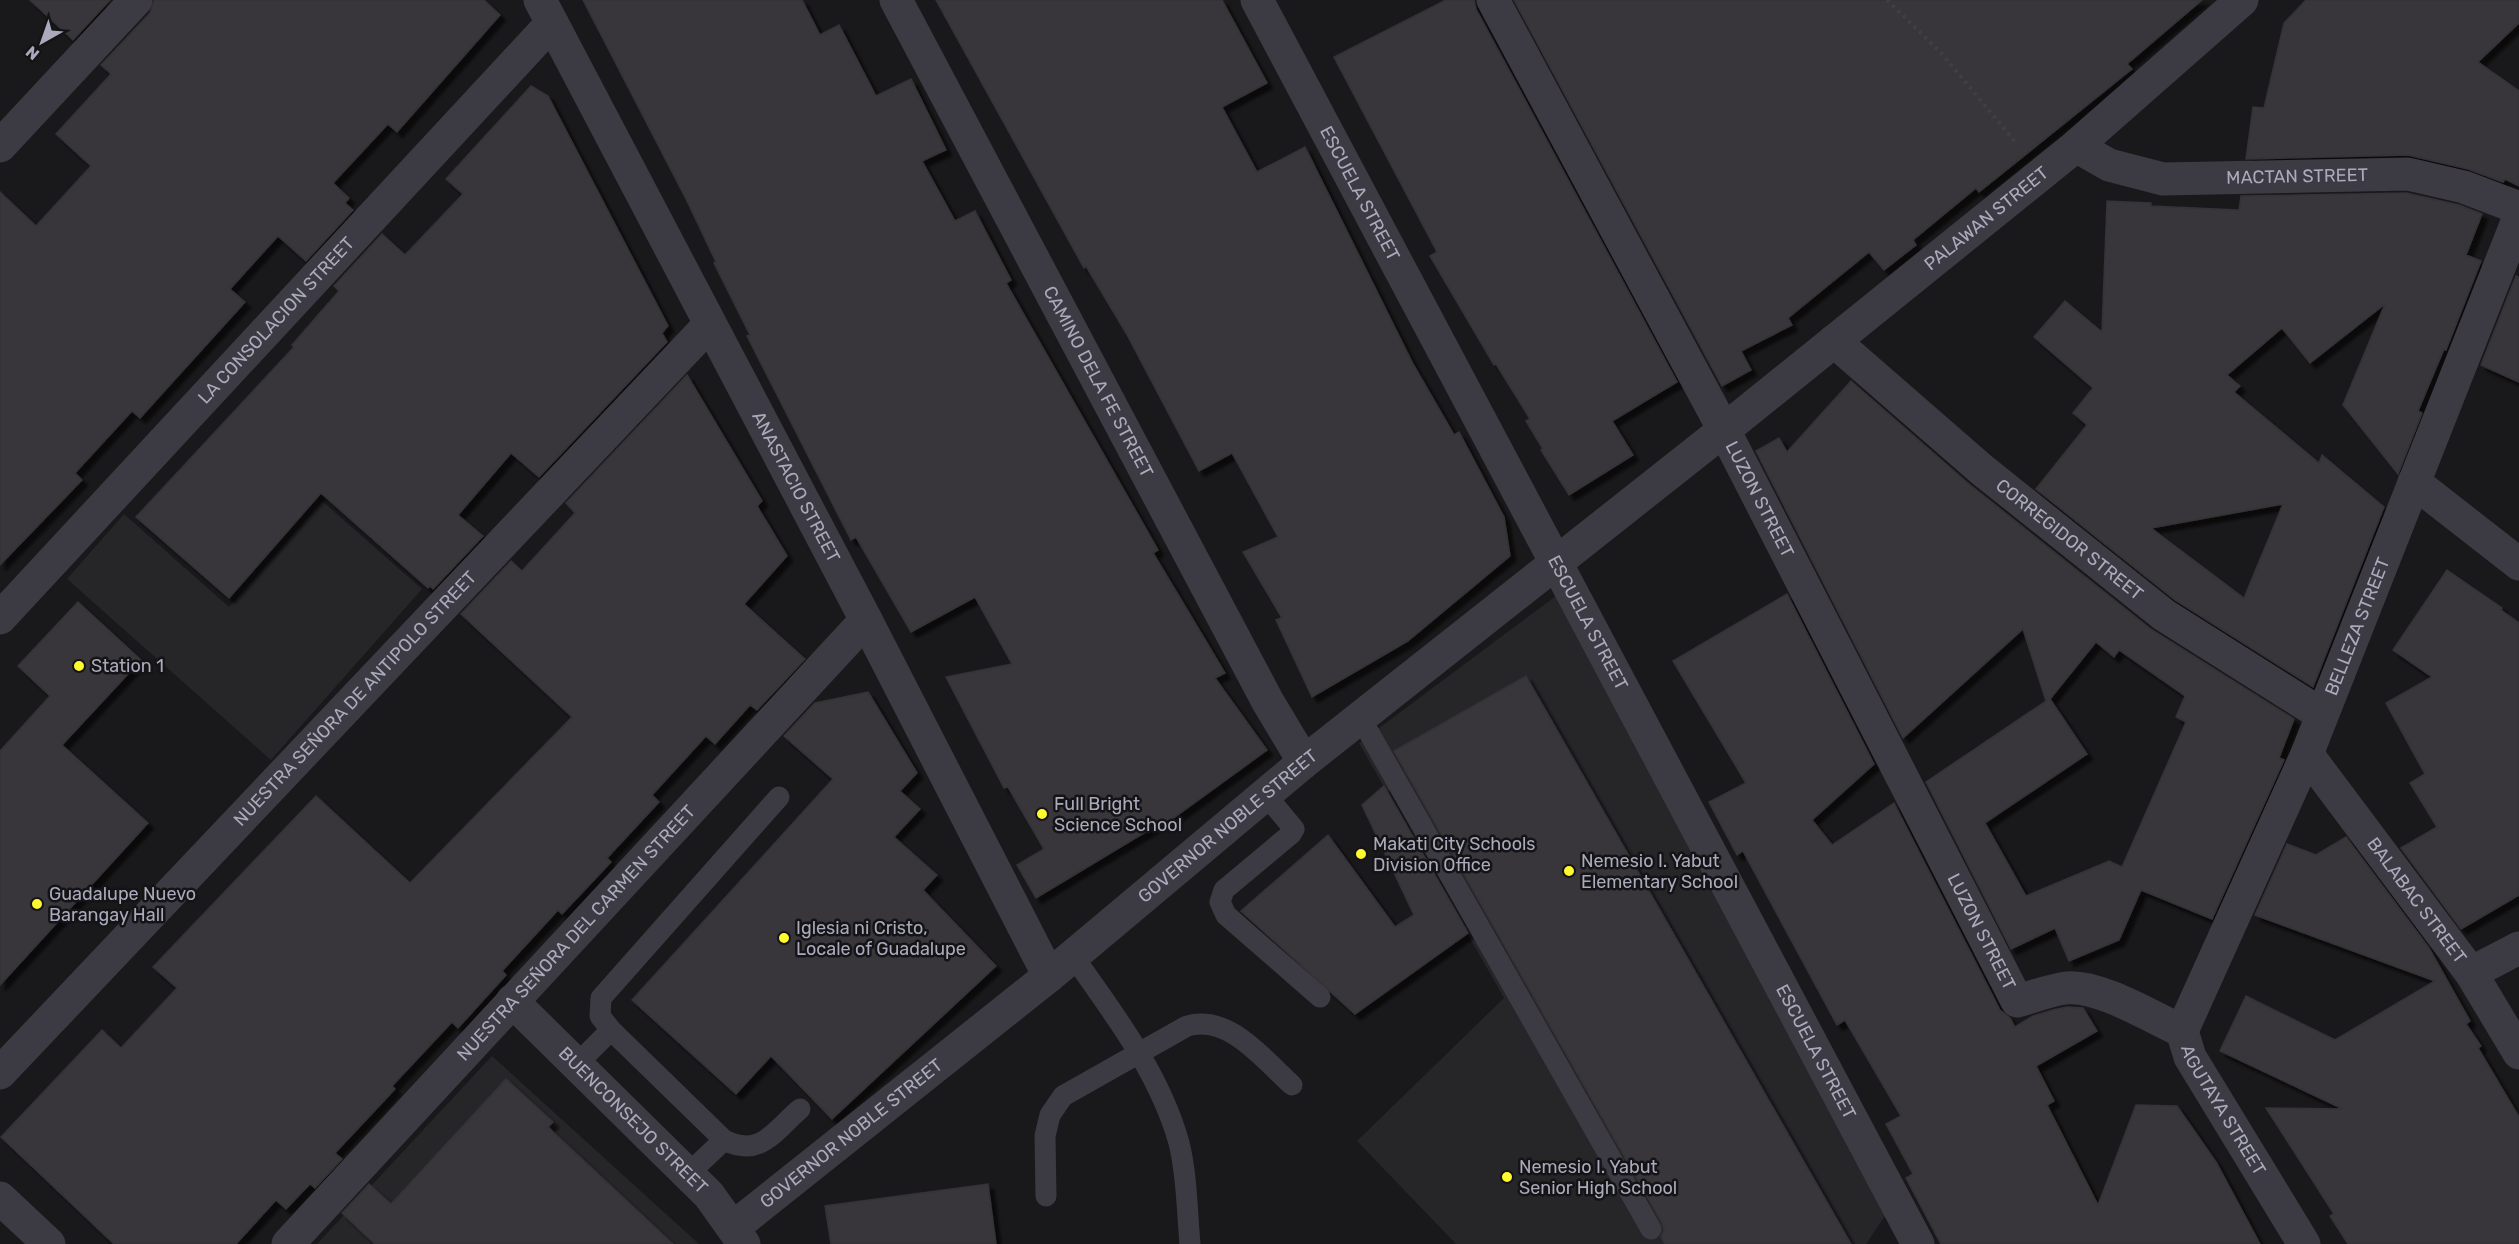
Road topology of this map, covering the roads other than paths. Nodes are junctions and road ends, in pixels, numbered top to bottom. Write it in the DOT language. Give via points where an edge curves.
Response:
graph roads {
  1 [pos="136,0"];
  2 [pos="896,0"];
  3 [pos="1257,0"];
  4 [pos="1493,0"];
  5 [pos="2242,0"];
  6 [pos="546,11"];
  7 [pos="0,146"];
  8 [pos="2076,146"];
  9 [pos="2519,208"];
  10 [pos="2519,217"];
  11 [pos="709,325"];
  12 [pos="1834,341"];
  13 [pos="1724,430"];
  14 [pos="2414,482"];
  15 [pos="1557,560"];
  16 [pos="2519,564"];
  17 [pos="0,618"];
  18 [pos="866,620"];
  19 [pos="2321,714"];
  20 [pos="1360,717"];
  21 [pos="2307,754"];
  22 [pos="1304,762"];
  23 [pos="1266,794"];
  24 [pos="779,797"];
  25 [pos="2519,948"];
  26 [pos="1061,966"];
  27 [pos="2471,973"];
  28 [pos="1320,997"];
  29 [pos="2017,1001"];
  30 [pos="512,1002"];
  31 [pos="611,1030"];
  32 [pos="2182,1031"];
  33 [pos="2519,1053"];
  34 [pos="1141,1054"];
  35 [pos="576,1065"];
  36 [pos="0,1073"];
  37 [pos="1292,1084"];
  38 [pos="800,1109"];
  39 [pos="724,1140"];
  40 [pos="688,1174"];
  41 [pos="1046,1196"];
  42 [pos="0,1198"];
  43 [pos="1651,1229"];
  44 [pos="739,1235"];
  45 [pos="49,1244"];
  46 [pos="288,1244"];
  47 [pos="1190,1244"];
  48 [pos="1918,1244"];
  49 [pos="2304,1244"];
  1 -- 7 [label="street"];
  2 -- 22 [label="street, CAMINO DELA FE STREET" via="1268,702"];
  3 -- 15 [label="street, ESCUELA STREET" via="1512,484"];
  4 -- 13 [label="street, LUZON STREET"];
  5 -- 8 [label="street, PALAWAN STREET"];
  6 -- 11 [label="street, ANASTACIO STREET"];
  6 -- 17 [label="street, LA CONSOLACION STREET"];
  8 -- 9 [label="street, MACTAN STREET" via="2109,165 2163,179 2408,174 2464,187"];
  8 -- 12 [label="street, PALAWAN STREET"];
  10 -- 14 [label="street, BELLEZA STREET"];
  11 -- 18 [label="street, ANASTACIO STREET"];
  11 -- 36 [label="street, NUESTRA SEÑORA DE ANTIPOLO STREET"];
  12 -- 13 [label="street, PALAWAN STREET"];
  12 -- 19 [label="street, CORREGIDOR STREET" via="1981,469 2164,615"];
  13 -- 15 [label="street, GOVERNOR NOBLE STREET"];
  13 -- 29 [label="street, LUZON STREET"];
  14 -- 16 [label="street"];
  14 -- 19 [label="street, BELLEZA STREET"];
  15 -- 20 [label="street, GOVERNOR NOBLE STREET"];
  15 -- 48 [label="street, ESCUELA STREET"];
  18 -- 26 [label="street, ANASTACIO STREET"];
  18 -- 30 [label="street, NUESTRA SEÑORA DEL CARMEN STREET"];
  19 -- 21 [label="street, BELLEZA STREET"];
  20 -- 22 [label="street, GOVERNOR NOBLE STREET"];
  20 -- 43 [label="lane"];
  21 -- 27 [label="street, BALABAC STREET"];
  21 -- 32 [label="street, BELLEZA STREET"];
  22 -- 23 [label="street, GOVERNOR NOBLE STREET"];
  23 -- 26 [label="street, GOVERNOR NOBLE STREET"];
  23 -- 28 [label="lane" via="1294,829 1292,834 1224,890 1220,902 1226,915"];
  24 -- 31 [label="lane" via="601,998 600,1016"];
  25 -- 27 [label="street"];
  26 -- 34 [label="lane"];
  26 -- 44 [label="street, GOVERNOR NOBLE STREET"];
  27 -- 33 [label="street, BALABAC STREET"];
  29 -- 32 [label="street, AGUTAYA STREET" via="2067,987 2083,989"];
  30 -- 35 [label="street, BUENCONSEJO STREET"];
  30 -- 46 [label="street, NUESTRA SEÑORA DEL CARMEN STREET"];
  31 -- 35 [label="lane"];
  31 -- 39 [label="lane"];
  32 -- 49 [label="street, AGUTAYA STREET" via="2190,1058"];
  34 -- 37 [label="lane" via="1187,1026 1201,1022 1216,1024 1235,1034"];
  34 -- 41 [label="lane" via="1063,1096 1050,1115 1045,1136"];
  34 -- 47 [label="lane" via="1179,1143"];
  35 -- 40 [label="street, BUENCONSEJO STREET"];
  38 -- 39 [label="lane" via="757,1146 740,1148"];
  39 -- 40 [label="lane"];
  40 -- 44 [label="street, BUENCONSEJO STREET"];
  42 -- 45 [label="street"];
}
